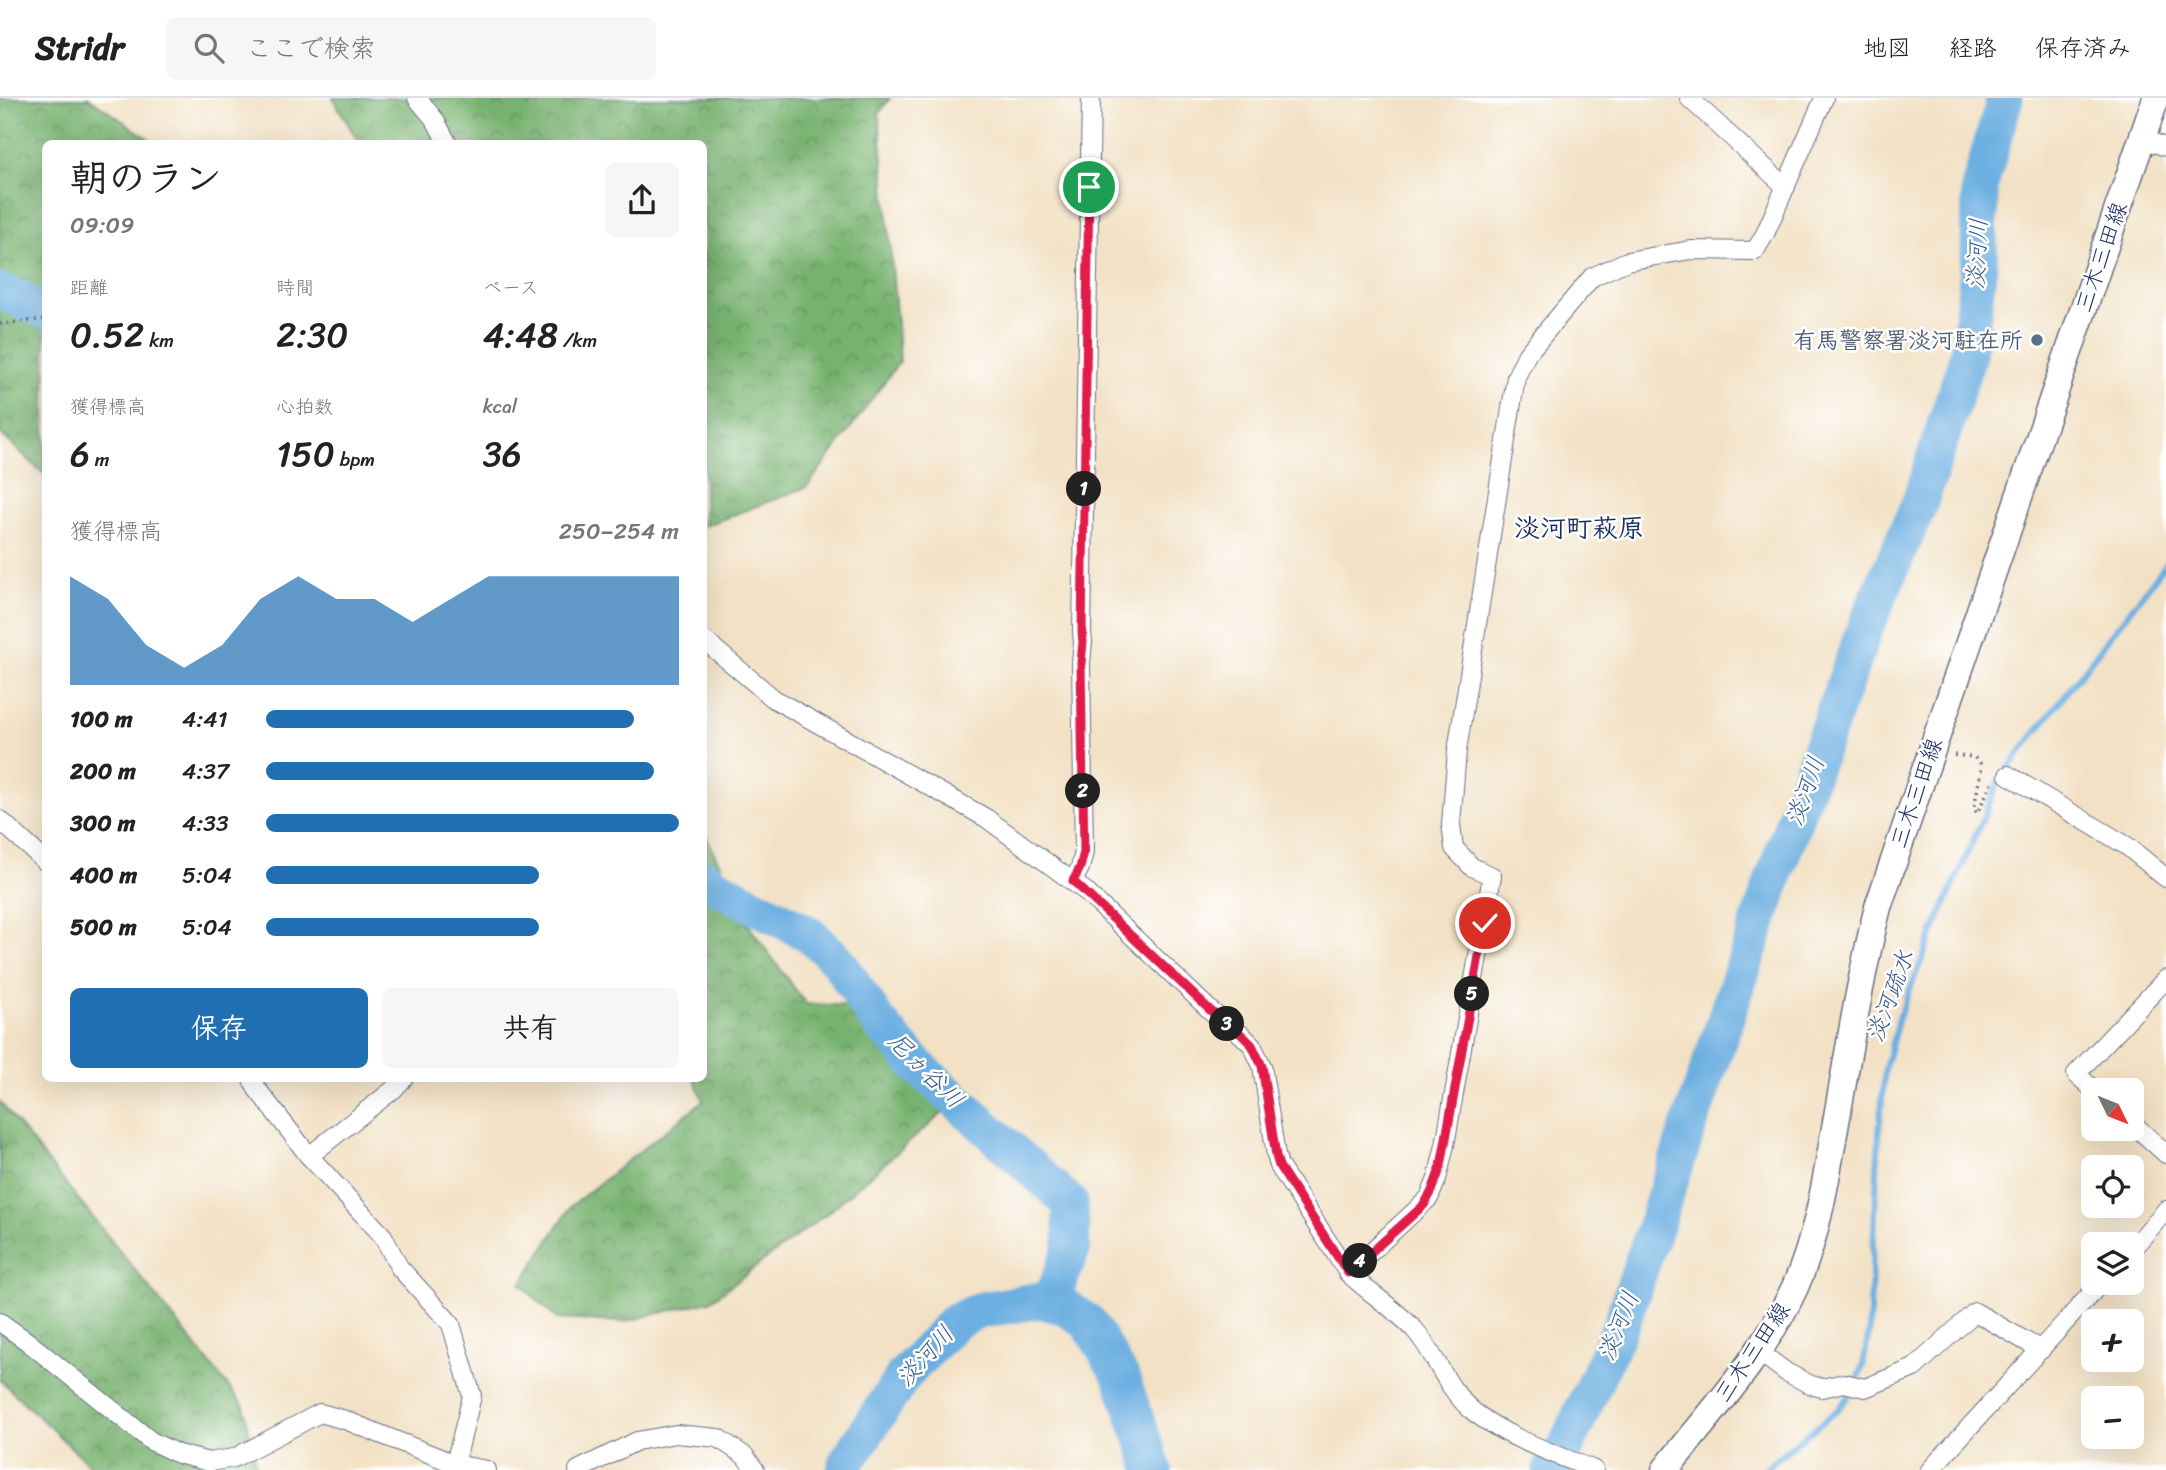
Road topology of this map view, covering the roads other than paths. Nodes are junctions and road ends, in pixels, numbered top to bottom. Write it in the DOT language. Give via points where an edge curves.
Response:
graph roads {
  1 [pos="417,98"];
  2 [pos="1091,98"];
  3 [pos="1689,98"];
  4 [pos="1824,98"];
  5 [pos="2156,98"];
  6 [pos="446,140"];
  7 [pos="2154,143"];
  8 [pos="1786,187"];
  9 [pos="707,643"];
  10 [pos="2000,778"];
  11 [pos="0,820"];
  12 [pos="42,858"];
  13 [pos="2166,878"];
  14 [pos="1073,881"];
  15 [pos="2166,979"];
  16 [pos="2081,1078"];
  17 [pos="253,1082"];
  18 [pos="400,1082"];
  19 [pos="2144,1134"];
  20 [pos="2166,1154"];
  21 [pos="309,1156"];
  22 [pos="2166,1210"];
  23 [pos="2144,1235"];
  24 [pos="1348,1273"];
  25 [pos="2090,1295"];
  26 [pos="0,1322"];
  27 [pos="2041,1350"];
  28 [pos="1758,1351"];
  29 [pos="455,1464"];
  30 [pos="487,1470"];
  31 [pos="578,1470"];
  32 [pos="755,1470"];
  33 [pos="1594,1470"];
  34 [pos="1665,1470"];
  35 [pos="1930,1470"];
  1 -- 6 [label="street"];
  2 -- 14 [label="street" via="1081,677 1084,852"];
  3 -- 8 [label="street"];
  4 -- 8 [label="street"];
  5 -- 7 [label="main road, 三木三田線"];
  7 -- 28 [label="main road, 三木三田線" via="1931,750 1876,916 1815,1232 1791,1295"];
  8 -- 24 [label="street" via="1755,251 1691,250 1627,261 1592,276 1527,354 1516,377 1456,763 1451,824 1454,848 1472,867 1492,876 1445,1145 1429,1198"];
  9 -- 14 [label="street" via="774,699 986,818"];
  10 -- 13 [label="street" via="2127,846"];
  11 -- 12 [label="street"];
  14 -- 24 [label="street" via="1252,1045 1262,1066 1279,1166"];
  15 -- 16 [label="street" via="2076,1074"];
  17 -- 21 [label="street"];
  18 -- 21 [label="street"];
  19 -- 20 [label="street"];
  21 -- 29 [label="street" via="383,1236 398,1267 451,1324 471,1396"];
  22 -- 23 [label="street"];
  24 -- 33 [label="street" via="1414,1329 1469,1408 1527,1441"];
  25 -- 27 [label="street"];
  26 -- 29 [label="street" via="151,1441 178,1454 209,1462 234,1458 320,1413"];
  27 -- 28 [label="street" via="1975,1312 1914,1368 1890,1379 1855,1386 1811,1385"];
  27 -- 35 [label="street"];
  28 -- 34 [label="main road, 三木三田線"];
  29 -- 30 [label="street"];
  31 -- 32 [label="street" via="636,1441 676,1434 718,1438 745,1456"];
}
